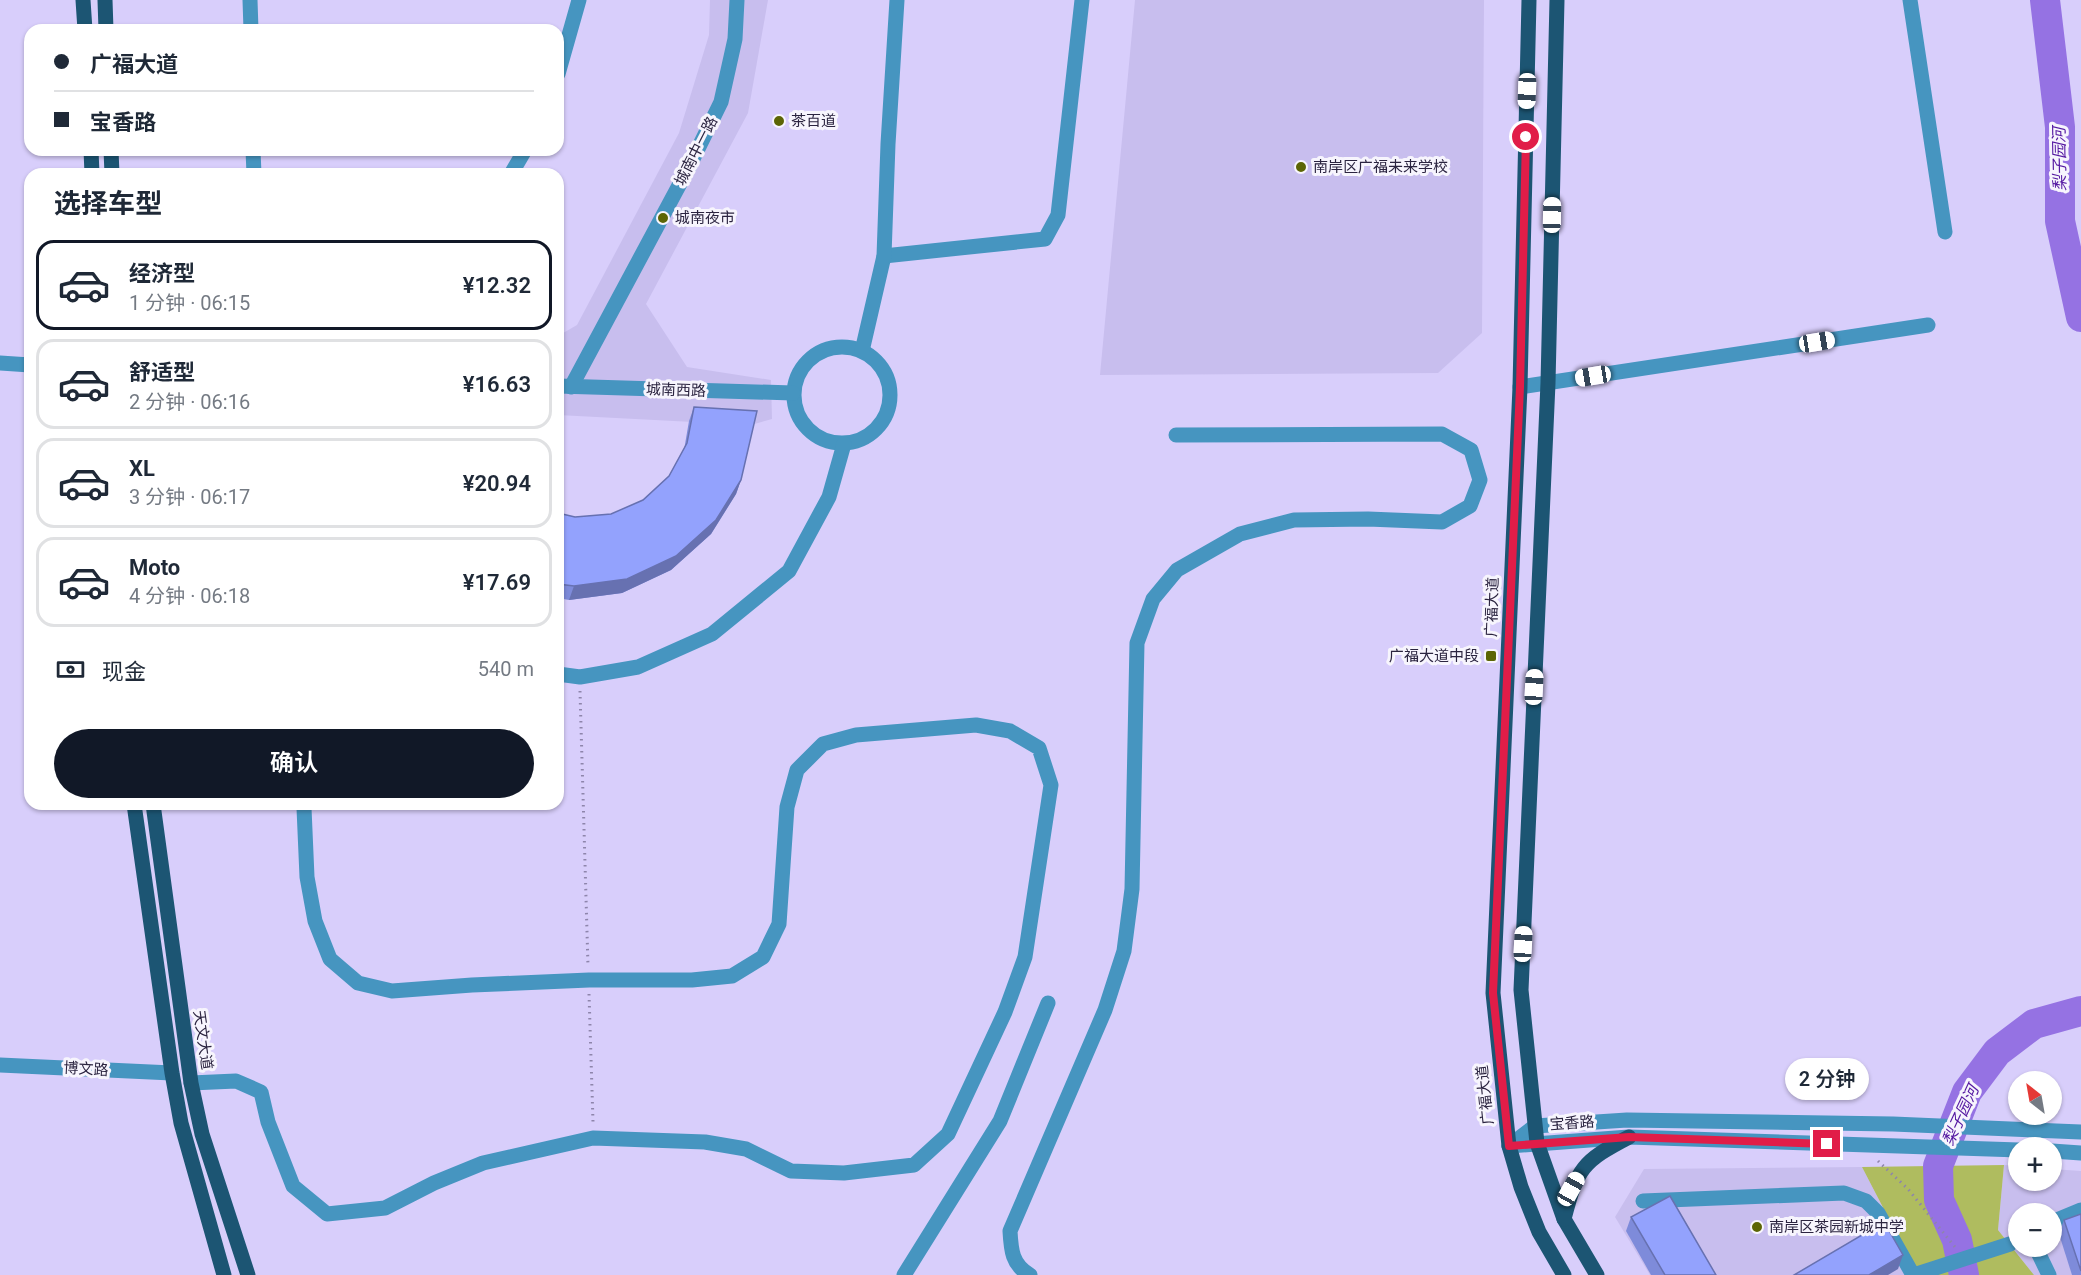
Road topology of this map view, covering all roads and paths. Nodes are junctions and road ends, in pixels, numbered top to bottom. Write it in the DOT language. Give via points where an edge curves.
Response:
graph roads {
  1 [pos="83,0"];
  2 [pos="105,0"];
  3 [pos="250,0"];
  4 [pos="579,0"];
  5 [pos="737,0"];
  6 [pos="897,0"];
  7 [pos="1082,0"];
  8 [pos="1529,0"];
  9 [pos="1557,0"];
  10 [pos="1910,0"];
  11 [pos="85,24"];
  12 [pos="106,24"];
  13 [pos="251,24"];
  14 [pos="564,53"];
  15 [pos="1945,232"];
  16 [pos="884,256"];
  17 [pos="1928,325"];
  18 [pos="862,351"];
  19 [pos="0,363"];
  20 [pos="24,365"];
  21 [pos="1548,383"];
  22 [pos="564,387"];
  23 [pos="1520,387"];
  24 [pos="793,393"];
  25 [pos="1176,435"];
  26 [pos="844,444"];
  27 [pos="564,675"];
  28 [pos="580,677"];
  29 [pos="135,810"];
  30 [pos="154,810"];
  31 [pos="304,810"];
  32 [pos="589,980"];
  33 [pos="1048,1003"];
  34 [pos="0,1065"];
  35 [pos="171,1073"];
  36 [pos="191,1083"];
  37 [pos="1535,1126"];
  38 [pos="2081,1132"];
  39 [pos="1629,1137"];
  40 [pos="593,1138"];
  41 [pos="1537,1143"];
  42 [pos="1509,1146"];
  43 [pos="2008,1150"];
  44 [pos="2062,1152"];
  45 [pos="2081,1153"];
  46 [pos="1878,1161"];
  47 [pos="1643,1201"];
  48 [pos="2081,1210"];
  49 [pos="2062,1218"];
  50 [pos="1564,1219"];
  51 [pos="1949,1239"];
  52 [pos="2008,1244"];
  53 [pos="2040,1257"];
  54 [pos="224,1275"];
  55 [pos="248,1275"];
  56 [pos="904,1275"];
  57 [pos="1030,1275"];
  58 [pos="1564,1275"];
  59 [pos="1597,1275"];
  60 [pos="1914,1275"];
  61 [pos="2049,1275"];
  1 -- 11 [label="main road"];
  2 -- 12 [label="main road"];
  3 -- 13 [label="street"];
  4 -- 14 [label="street"];
  5 -- 22 [label="street, 城南中一路" via="735,39 721,102 684,176"];
  6 -- 16 [label="street"];
  7 -- 16 [label="street" via="1058,215 1045,239"];
  8 -- 23 [label="main road, 广福大道"];
  9 -- 21 [label="main road"];
  10 -- 15 [label="street"];
  16 -- 18 [label="street"];
  17 -- 21 [label="street"];
  18 -- 24 [label="street" via="831,348 816,354 804,364"];
  18 -- 26 [label="street" via="885,372 890,404 885,419 874,432"];
  19 -- 20 [label="street"];
  21 -- 23 [label="street"];
  21 -- 37 [label="main road" via="1521,990"];
  22 -- 24 [label="street, 城南西路"];
  23 -- 42 [label="main road, 广福大道" via="1493,993"];
  24 -- 26 [label="street" via="795,409 813,435"];
  25 -- 57 [label="street" via="1442,434 1471,450 1480,480 1470,506 1442,522 1294,520 1240,534 1177,570 1153,599 1137,643 1132,889 1124,951 1105,1010 1010,1231 1011,1253 1021,1270"];
  26 -- 28 [label="street" via="829,497 789,571 712,634 638,667"];
  27 -- 28 [label="street"];
  28 -- 32 [label="path"];
  29 -- 35 [label="main road"];
  30 -- 36 [label="main road, 天文大道"];
  31 -- 32 [label="street" via="307,877 315,921 330,958 358,983 392,991"];
  32 -- 40 [label="path"];
  32 -- 40 [label="street" via="732,976 763,957 779,924 787,807 797,770 823,744 856,735 976,725 1010,731 1039,748 1051,785 1025,957 1005,1012 948,1134 914,1165 844,1173 791,1171 746,1149 705,1142"];
  33 -- 56 [label="street" via="1000,1121"];
  34 -- 35 [label="street, 博文路"];
  35 -- 54 [label="main road" via="184,1140"];
  36 -- 40 [label="street" via="236,1081 261,1092 268,1122 293,1186 327,1214 385,1208 483,1163"];
  36 -- 55 [label="main road, 天文大道" via="202,1134"];
  37 -- 38 [label="street, 宝香路" via="1627,1120 1893,1124"];
  37 -- 41 [label="main road"];
  37 -- 42 [label="street, 宝香路"];
  39 -- 41 [label="street, 宝香路"];
  39 -- 43 [label="street, 宝香路"];
  39 -- 50 [label="main road" via="1599,1153 1583,1168 1571,1189"];
  41 -- 42 [label="street, 宝香路"];
  41 -- 50 [label="main road"];
  42 -- 58 [label="main road, 广福大道" via="1539,1232"];
  44 -- 45 [label="street"];
  46 -- 51 [label="path" via="1908,1189"];
  47 -- 60 [label="street" via="1844,1193 1866,1201 1878,1213"];
  48 -- 49 [label="street"];
  50 -- 59 [label="main road"];
  52 -- 60 [label="street, bridge"];
  53 -- 61 [label="street"];
}
